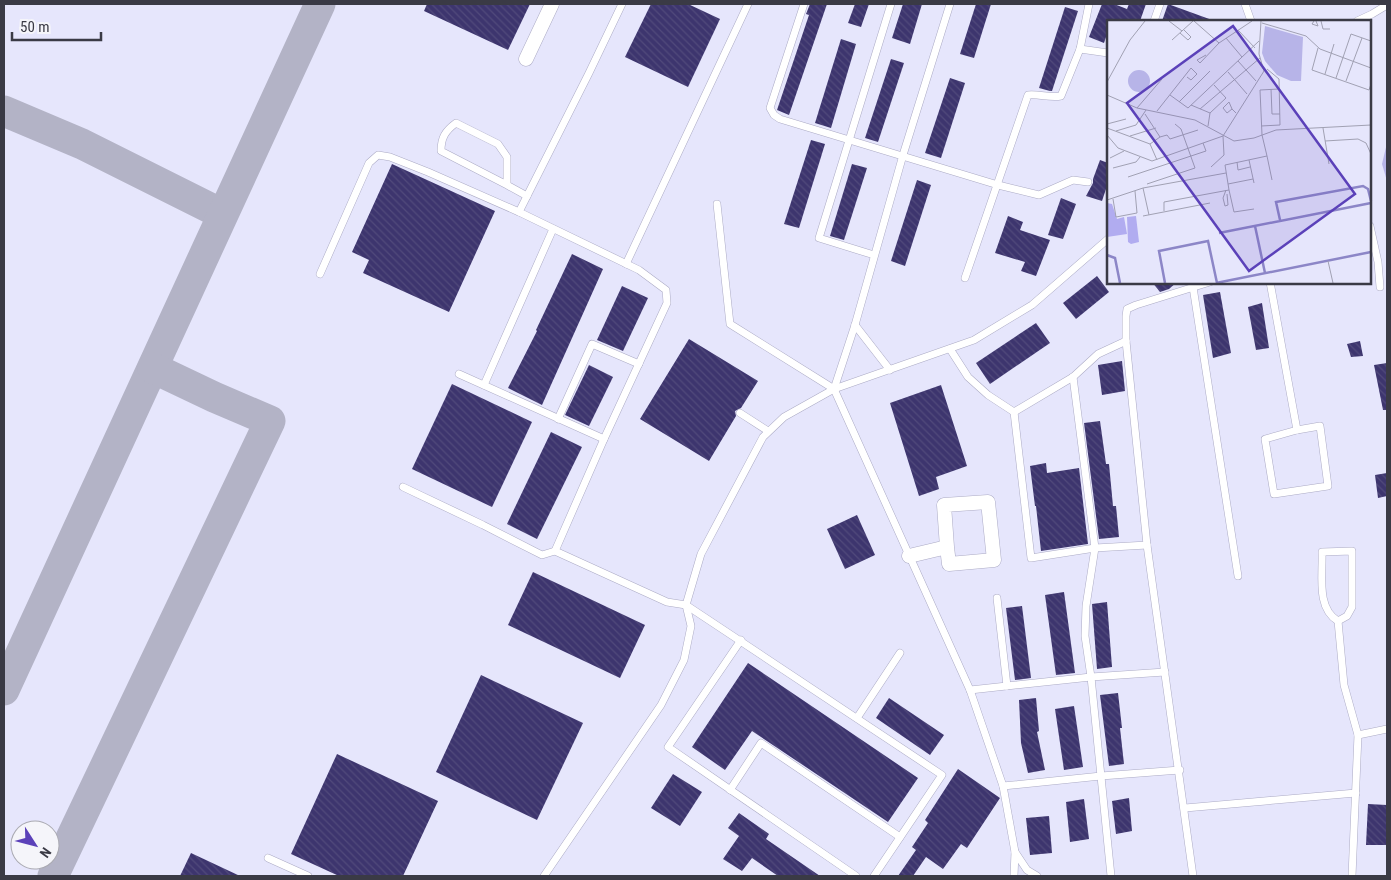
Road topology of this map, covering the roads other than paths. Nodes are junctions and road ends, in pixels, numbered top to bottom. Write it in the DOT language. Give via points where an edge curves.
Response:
graph roads {
  1 [pos="552,4"];
  2 [pos="622,4"];
  3 [pos="748,4"];
  4 [pos="804,4"];
  5 [pos="891,4"];
  6 [pos="950,4"];
  7 [pos="1089,4"];
  8 [pos="1160,4"];
  9 [pos="1245,4"];
  10 [pos="1387,5"];
  11 [pos="1154,20"];
  12 [pos="1251,20"];
  13 [pos="1359,20"];
  14 [pos="1080,49"];
  15 [pos="1107,52"];
  16 [pos="526,59"];
  17 [pos="849,139"];
  18 [pos="904,155"];
  19 [pos="1088,182"];
  20 [pos="507,185"];
  21 [pos="998,185"];
  22 [pos="527,196"];
  23 [pos="717,204"];
  24 [pos="519,212"];
  25 [pos="553,229"];
  26 [pos="1371,230"];
  27 [pos="1107,240"];
  28 [pos="874,255"];
  29 [pos="626,264"];
  30 [pos="320,274"];
  31 [pos="965,278"];
  32 [pos="1203,284"];
  33 [pos="1270,284"];
  34 [pos="1193,287"];
  35 [pos="1380,287"];
  36 [pos="855,325"];
  37 [pos="1126,341"];
  38 [pos="950,349"];
  39 [pos="639,364"];
  40 [pos="890,370"];
  41 [pos="459,374"];
  42 [pos="1073,377"];
  43 [pos="484,385"];
  44 [pos="834,389"];
  45 [pos="1014,412"];
  46 [pos="740,413"];
  47 [pos="558,418"];
  48 [pos="1296,430"];
  49 [pos="768,431"];
  50 [pos="604,439"];
  51 [pos="403,487"];
  52 [pos="1147,544"];
  53 [pos="946,547"];
  54 [pos="1095,548"];
  55 [pos="554,551"];
  56 [pos="910,556"];
  57 [pos="1238,576"];
  58 [pos="997,598"];
  59 [pos="686,605"];
  60 [pos="1338,621"];
  61 [pos="741,640"];
  62 [pos="900,653"];
  63 [pos="1165,672"];
  64 [pos="1091,677"];
  65 [pos="1008,686"];
  66 [pos="970,690"];
  67 [pos="857,718"];
  68 [pos="1387,729"];
  69 [pos="1358,735"];
  70 [pos="1180,770"];
  71 [pos="1101,776"];
  72 [pos="1003,786"];
  73 [pos="730,790"];
  74 [pos="1356,793"];
  75 [pos="1185,808"];
  76 [pos="900,837"];
  77 [pos="1015,852"];
  78 [pos="268,858"];
  79 [pos="308,876"];
  80 [pos="544,876"];
  81 [pos="856,876"];
  82 [pos="874,876"];
  83 [pos="1014,876"];
  84 [pos="1037,876"];
  85 [pos="1111,876"];
  86 [pos="1193,876"];
  87 [pos="1352,876"];
  1 -- 16 [label="street"];
  2 -- 22 [label="lane"];
  3 -- 29 [label="lane"];
  4 -- 17 [label="lane" via="770,108 780,119"];
  5 -- 17 [label="lane"];
  6 -- 18 [label="lane"];
  7 -- 14 [label="lane"];
  8 -- 11 [label="lane"];
  9 -- 12 [label="lane"];
  10 -- 13 [label="lane"];
  14 -- 15 [label="lane"];
  14 -- 21 [label="lane" via="1061,96 1028,95"];
  17 -- 18 [label="lane"];
  17 -- 28 [label="lane" via="819,238"];
  18 -- 21 [label="lane"];
  18 -- 28 [label="lane"];
  19 -- 21 [label="lane" via="1073,180 1039,195"];
  20 -- 20 [label="lane" via="507,157 498,144 456,123 447,129 441,141 441,152"];
  20 -- 22 [label="lane"];
  21 -- 31 [label="lane"];
  22 -- 24 [label="lane"];
  23 -- 44 [label="lane" via="730,324"];
  24 -- 25 [label="lane"];
  24 -- 30 [label="lane" via="428,172 378,155 369,162"];
  25 -- 29 [label="lane"];
  25 -- 43 [label="lane"];
  26 -- 35 [label="lane"];
  27 -- 38 [label="lane" via="1032,305 974,340"];
  28 -- 36 [label="lane"];
  29 -- 39 [label="lane" via="666,290 667,303"];
  32 -- 34 [label="lane"];
  33 -- 48 [label="lane"];
  34 -- 37 [label="lane" via="1127,309"];
  34 -- 57 [label="lane"];
  36 -- 40 [label="lane"];
  36 -- 44 [label="lane"];
  37 -- 42 [label="lane" via="1098,354"];
  37 -- 52 [label="lane"];
  38 -- 40 [label="lane"];
  38 -- 45 [label="lane" via="968,377"];
  39 -- 47 [label="lane" via="592,344"];
  39 -- 50 [label="lane"];
  40 -- 44 [label="lane"];
  41 -- 43 [label="lane"];
  42 -- 45 [label="lane"];
  42 -- 54 [label="lane"];
  43 -- 47 [label="lane"];
  44 -- 49 [label="lane" via="784,417"];
  44 -- 56 [label="lane"];
  45 -- 54 [label="lane" via="1031,558"];
  46 -- 49 [label="lane"];
  47 -- 50 [label="lane"];
  48 -- 48 [label="lane" via="1320,426 1328,486 1274,494 1265,439"];
  49 -- 59 [label="lane" via="701,554"];
  50 -- 55 [label="lane"];
  51 -- 55 [label="lane" via="542,556"];
  52 -- 54 [label="lane"];
  52 -- 63 [label="lane"];
  53 -- 53 [label="street" via="944,506 988,502 994,560 949,564"];
  53 -- 56 [label="street"];
  54 -- 64 [label="lane" via="1085,636"];
  55 -- 59 [label="lane" via="667,602"];
  56 -- 66 [label="lane"];
  58 -- 65 [label="lane"];
  59 -- 61 [label="lane"];
  59 -- 80 [label="lane" via="691,626 684,660 661,705"];
  60 -- 60 [label="lane" via="1330,616 1323,603 1322,552 1352,551 1352,607 1347,616"];
  60 -- 69 [label="lane" via="1344,685"];
  61 -- 67 [label="lane"];
  61 -- 73 [label="lane" via="668,747"];
  62 -- 67 [label="lane"];
  63 -- 64 [label="lane"];
  63 -- 70 [label="lane"];
  64 -- 65 [label="lane"];
  64 -- 71 [label="lane"];
  65 -- 66 [label="lane"];
  66 -- 72 [label="lane"];
  67 -- 76 [label="lane" via="942,775"];
  68 -- 69 [label="lane"];
  69 -- 74 [label="lane"];
  70 -- 71 [label="lane"];
  70 -- 75 [label="lane"];
  71 -- 72 [label="lane"];
  71 -- 85 [label="lane"];
  72 -- 77 [label="lane"];
  73 -- 76 [label="lane" via="761,743"];
  73 -- 81 [label="lane"];
  74 -- 75 [label="lane"];
  74 -- 87 [label="lane"];
  75 -- 86 [label="lane"];
  76 -- 82 [label="lane"];
  77 -- 83 [label="lane"];
  77 -- 84 [label="lane" via="1028,870"];
  78 -- 79 [label="lane"];
}
